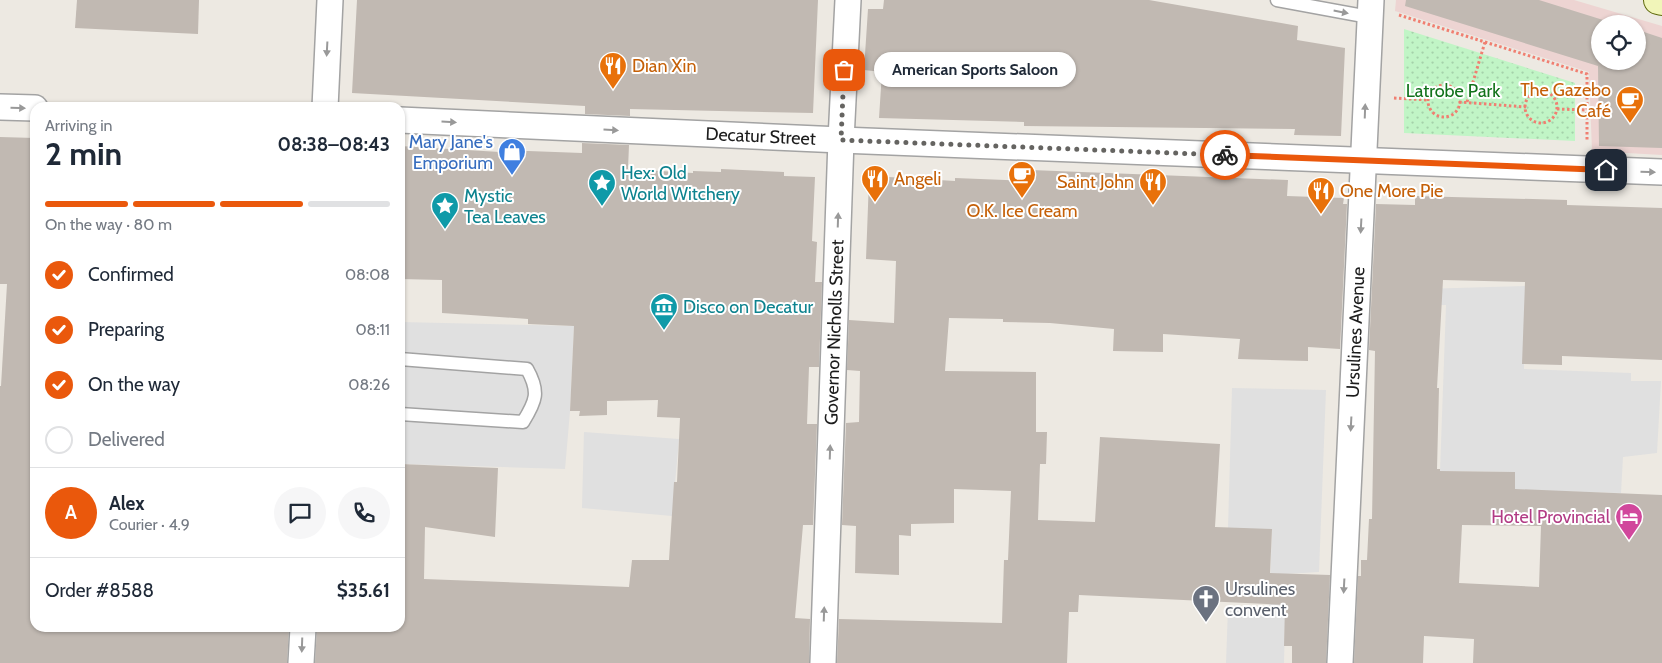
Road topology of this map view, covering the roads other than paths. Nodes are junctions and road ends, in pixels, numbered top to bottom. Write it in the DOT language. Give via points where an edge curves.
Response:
graph roads {
  1 [pos="330,0"];
  2 [pos="848,0"];
  3 [pos="1277,0"];
  4 [pos="1658,0"];
  5 [pos="1662,2"];
  6 [pos="1370,8"];
  7 [pos="324,102"];
  8 [pos="0,107"];
  9 [pos="30,108"];
  10 [pos="405,120"];
  11 [pos="841,140"];
  12 [pos="1364,160"];
  13 [pos="1662,172"];
  14 [pos="405,359"];
  15 [pos="405,414"];
  16 [pos="303,632"];
  17 [pos="301,663"];
  18 [pos="823,663"];
  19 [pos="1340,663"];
  1 -- 7 [label="street, one-way"];
  2 -- 11 [label="street, Governor Nicholls Street"];
  3 -- 6 [label="lane, one-way"];
  4 -- 5 [label="street"];
  12 -- 6 [label="street, Ursulines Avenue, one-way"];
  8 -- 9 [label="street, one-way"];
  10 -- 11 [label="street, Decatur Street, one-way"];
  11 -- 12 [label="street, Decatur Street"];
  18 -- 11 [label="street, Governor Nicholls Street, one-way"];
  12 -- 13 [label="street, Decatur Street, one-way"];
  12 -- 19 [label="street, Ursulines Avenue, one-way"];
  14 -- 15 [label="lane" via="527,369 534,381 536,402 523,422"];
  16 -- 17 [label="street, one-way"];
}
